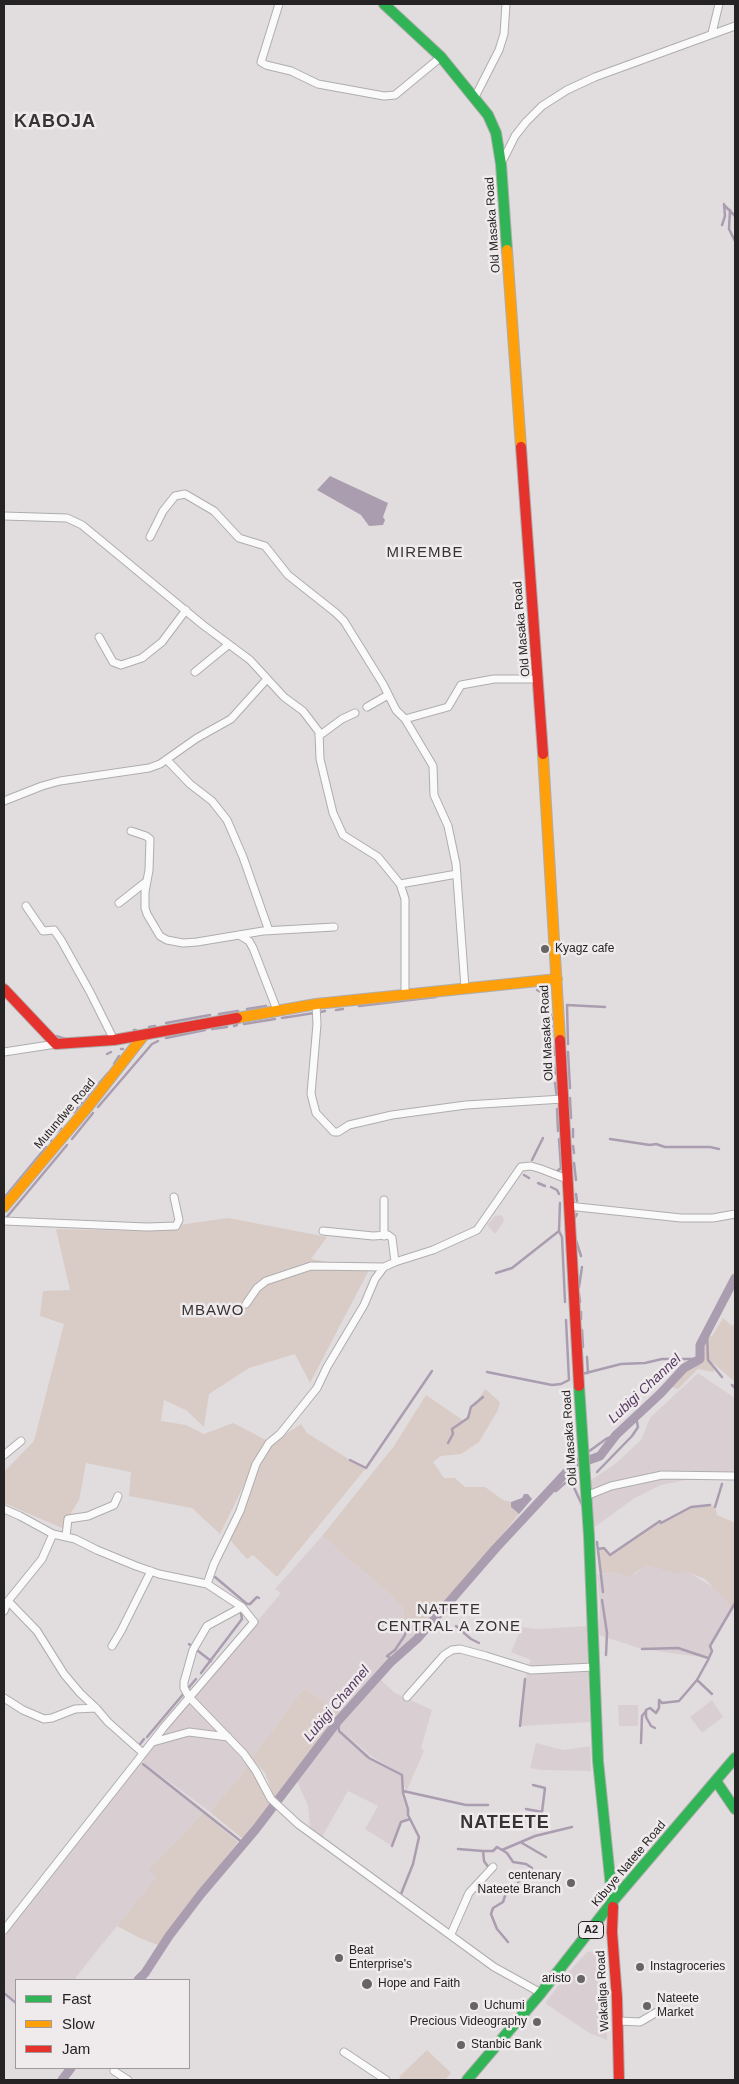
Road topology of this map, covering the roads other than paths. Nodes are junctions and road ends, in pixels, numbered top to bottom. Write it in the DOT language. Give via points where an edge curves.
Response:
graph roads {
  1 [pos="279,4"];
  2 [pos="384,4"];
  3 [pos="506,4"];
  4 [pos="719,4"];
  5 [pos="735,26"];
  6 [pos="712,33"];
  7 [pos="441,57"];
  8 [pos="476,97"];
  9 [pos="501,164"];
  10 [pos="4,516"];
  11 [pos="150,537"];
  12 [pos="186,610"];
  13 [pos="99,637"];
  14 [pos="228,645"];
  15 [pos="195,672"];
  16 [pos="267,679"];
  17 [pos="538,679"];
  18 [pos="388,695"];
  19 [pos="367,707"];
  20 [pos="356,713"];
  21 [pos="405,719"];
  22 [pos="319,736"];
  23 [pos="168,760"];
  24 [pos="4,801"];
  25 [pos="131,831"];
  26 [pos="457,874"];
  27 [pos="147,881"];
  28 [pos="400,884"];
  29 [pos="120,903"];
  30 [pos="26,906"];
  31 [pos="334,927"];
  32 [pos="269,931"];
  33 [pos="239,935"];
  34 [pos="557,979"];
  35 [pos="465,988"];
  36 [pos="4,989"];
  37 [pos="405,994"];
  38 [pos="316,1004"];
  39 [pos="277,1010"];
  40 [pos="144,1035"];
  41 [pos="114,1040"];
  42 [pos="56,1044"];
  43 [pos="4,1052"];
  44 [pos="563,1100"];
  45 [pos="567,1179"];
  46 [pos="174,1196"];
  47 [pos="384,1200"];
  48 [pos="568,1206"];
  49 [pos="4,1207"];
  50 [pos="735,1214"];
  51 [pos="4,1221"];
  52 [pos="323,1231"];
  53 [pos="384,1236"];
  54 [pos="395,1262"];
  55 [pos="384,1267"];
  56 [pos="246,1304"];
  57 [pos="21,1442"];
  58 [pos="4,1455"];
  59 [pos="735,1476"];
  60 [pos="118,1496"];
  61 [pos="586,1496"];
  62 [pos="4,1509"];
  63 [pos="53,1534"];
  64 [pos="66,1536"];
  65 [pos="151,1571"];
  66 [pos="207,1584"];
  67 [pos="8,1601"];
  68 [pos="242,1607"];
  69 [pos="4,1611"];
  70 [pos="112,1646"];
  71 [pos="594,1667"];
  72 [pos="189,1697"];
  73 [pos="407,1697"];
  74 [pos="4,1698"];
  75 [pos="96,1708"];
  76 [pos="229,1738"];
  77 [pos="152,1742"];
  78 [pos="143,1754"];
  79 [pos="735,1758"];
  80 [pos="716,1782"];
  81 [pos="735,1809"];
  82 [pos="492,1867"];
  83 [pos="613,1901"];
  84 [pos="4,1930"];
  85 [pos="451,1934"];
  86 [pos="541,1993"];
  87 [pos="657,2012"];
  88 [pos="618,2021"];
  89 [pos="344,2052"];
  90 [pos="114,2071"];
  91 [pos="128,2080"];
  92 [pos="386,2080"];
  93 [pos="467,2080"];
  94 [pos="619,2080"];
  1 -- 7 [label="street" via="261,62 318,84 395,96"];
  2 -- 7 [label="main road, Old Masaka Road"];
  3 -- 8 [label="street" via="500,50"];
  4 -- 6 [label="street"];
  5 -- 6 [label="street"];
  6 -- 9 [label="street" via="567,90 542,106 526,122"];
  7 -- 8 [label="main road, Old Masaka Road"];
  8 -- 9 [label="main road, Old Masaka Road" via="496,133"];
  9 -- 17 [label="main road, Old Masaka Road"];
  10 -- 12 [label="street" via="67,518 82,525"];
  11 -- 18 [label="street" via="175,496 185,494 201,502 239,538 265,546 288,575 336,612 358,642"];
  12 -- 13 [label="street" via="162,642 142,658 122,665 113,662"];
  12 -- 14 [label="street"];
  14 -- 15 [label="street"];
  14 -- 16 [label="street" via="250,660"];
  16 -- 22 [label="street" via="303,712"];
  16 -- 23 [label="street" via="231,719 197,738"];
  17 -- 21 [label="street" via="494,679 462,685 448,707"];
  17 -- 34 [label="main road, Old Masaka Road"];
  18 -- 19 [label="street"];
  18 -- 21 [label="street"];
  20 -- 22 [label="street"];
  21 -- 26 [label="street" via="433,766 434,794 449,831"];
  22 -- 28 [label="street" via="320,759 333,813 343,835 378,857"];
  23 -- 24 [label="street" via="150,768 42,786"];
  23 -- 32 [label="street" via="190,784 212,801 227,820"];
  25 -- 27 [label="street" via="150,839"];
  26 -- 28 [label="street"];
  26 -- 35 [label="street"];
  27 -- 29 [label="street"];
  27 -- 33 [label="street" via="145,908 160,936 184,943"];
  28 -- 37 [label="street" via="405,914"];
  30 -- 41 [label="street" via="43,931 54,930 61,940"];
  31 -- 32 [label="street"];
  32 -- 33 [label="street"];
  33 -- 39 [label="street" via="253,948"];
  34 -- 35 [label="main road"];
  34 -- 44 [label="main road, Old Masaka Road"];
  35 -- 37 [label="main road"];
  36 -- 42 [label="main road"];
  37 -- 38 [label="main road"];
  38 -- 39 [label="main road"];
  38 -- 44 [label="street" via="311,1094 316,1113 334,1132 392,1115 466,1105"];
  39 -- 40 [label="main road"];
  40 -- 41 [label="main road"];
  40 -- 49 [label="main road, Mutundwe Road"];
  41 -- 42 [label="main road"];
  42 -- 43 [label="street"];
  44 -- 45 [label="main road, Old Masaka Road"];
  45 -- 48 [label="main road, Old Masaka Road"];
  45 -- 54 [label="street" via="531,1166 521,1167 477,1230 434,1250"];
  46 -- 51 [label="street" via="176,1226"];
  47 -- 53 [label="street"];
  48 -- 50 [label="street" via="681,1218"];
  48 -- 61 [label="main road, Old Masaka Road"];
  52 -- 53 [label="street"];
  53 -- 54 [label="street" via="392,1238"];
  54 -- 55 [label="street"];
  55 -- 56 [label="street" via="311,1266 266,1281"];
  55 -- 66 [label="street" via="375,1278 364,1305 318,1388 269,1443 256,1464 240,1511"];
  57 -- 58 [label="street"];
  59 -- 61 [label="street" via="662,1475 611,1486"];
  60 -- 64 [label="street" via="114,1505 68,1520"];
  61 -- 71 [label="main road, Old Masaka Road"];
  62 -- 63 [label="street"];
  63 -- 64 [label="street"];
  63 -- 67 [label="street" via="42,1559"];
  64 -- 65 [label="street"];
  65 -- 66 [label="street"];
  65 -- 70 [label="street"];
  66 -- 68 [label="street"];
  67 -- 69 [label="street"];
  67 -- 75 [label="street" via="37,1632 70,1682"];
  68 -- 72 [label="street" via="207,1626 192,1650 184,1688"];
  68 -- 72 [label="street" via="254,1622"];
  71 -- 73 [label="street" via="531,1670 460,1649 452,1650"];
  71 -- 83 [label="main road, Old Masaka Road" via="598,1761"];
  72 -- 76 [label="street"];
  72 -- 77 [label="street"];
  74 -- 75 [label="street" via="44,1719 75,1709"];
  75 -- 78 [label="street"];
  76 -- 77 [label="street" via="190,1732"];
  76 -- 85 [label="street" via="256,1771 271,1799 298,1824"];
  77 -- 78 [label="street"];
  78 -- 84 [label="street"];
  79 -- 80 [label="main road, A2"];
  80 -- 81 [label="main road"];
  80 -- 83 [label="main road, Kibuye Natete Road / A2"];
  82 -- 85 [label="street" via="470,1893"];
  83 -- 86 [label="main road, Kibuye Natete Road / A2"];
  83 -- 88 [label="main road, Wakaliga Road"];
  85 -- 86 [label="street" via="494,1967"];
  86 -- 93 [label="main road, Kibuye Natete Road / A2"];
  87 -- 88 [label="street" via="640,2022"];
  88 -- 94 [label="main road, Wakaliga Road"];
  89 -- 92 [label="street"];
  90 -- 91 [label="street"];
}
